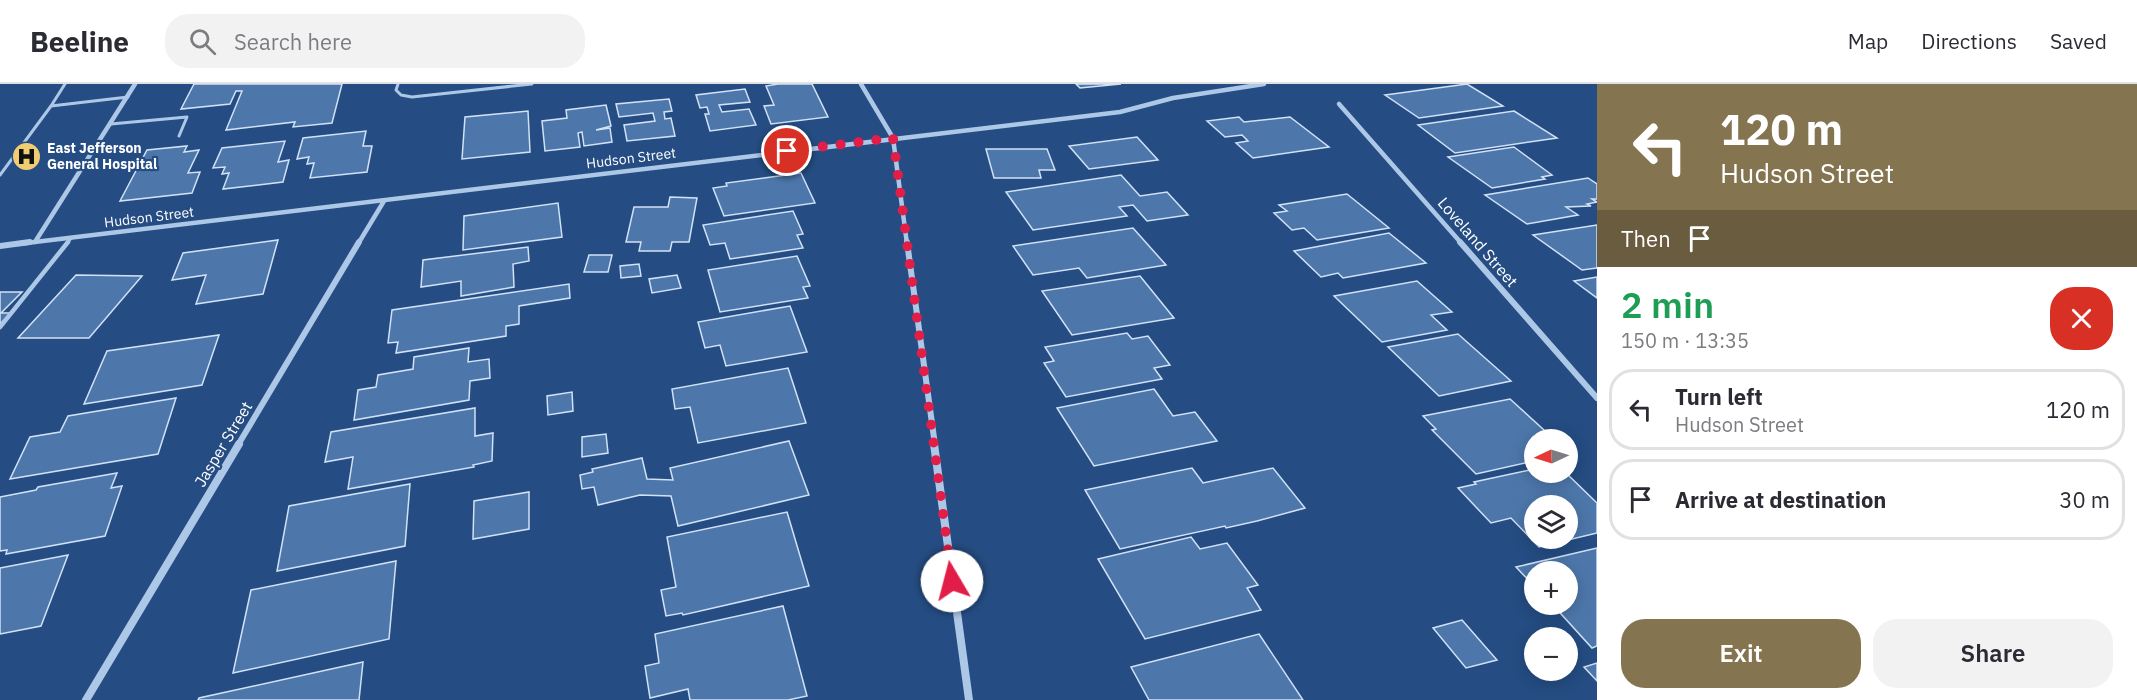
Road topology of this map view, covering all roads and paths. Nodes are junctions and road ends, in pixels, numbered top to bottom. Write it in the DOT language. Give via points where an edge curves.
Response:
graph roads {
  1 [pos="65,84"];
  2 [pos="135,84"];
  3 [pos="398,84"];
  4 [pos="532,84"];
  5 [pos="861,84"];
  6 [pos="1264,84"];
  7 [pos="128,97"];
  8 [pos="1339,104"];
  9 [pos="51,105"];
  10 [pos="111,124"];
  11 [pos="179,136"];
  12 [pos="893,138"];
  13 [pos="0,175"];
  14 [pos="384,201"];
  15 [pos="71,238"];
  16 [pos="35,242"];
  17 [pos="0,246"];
  18 [pos="0,327"];
  19 [pos="1597,398"];
  20 [pos="86,700"];
  21 [pos="969,700"];
  1 -- 9 [label="lane"];
  2 -- 7 [label="street"];
  3 -- 4 [label="lane" via="396,90 401,95 412,97"];
  5 -- 12 [label="street"];
  6 -- 12 [label="street, Hudson Street" via="1168,98 1120,112"];
  7 -- 9 [label="lane"];
  7 -- 10 [label="street"];
  8 -- 19 [label="street, Loveland Street"];
  9 -- 13 [label="lane"];
  10 -- 11 [label="lane" via="188,117"];
  10 -- 16 [label="street"];
  12 -- 14 [label="street, Hudson Street"];
  12 -- 21 [label="street"];
  14 -- 15 [label="street, Hudson Street"];
  14 -- 20 [label="street, Jasper Street"];
  15 -- 16 [label="street, Hudson Street"];
  15 -- 18 [label="lane"];
  16 -- 17 [label="street, Hudson Street"];
}
